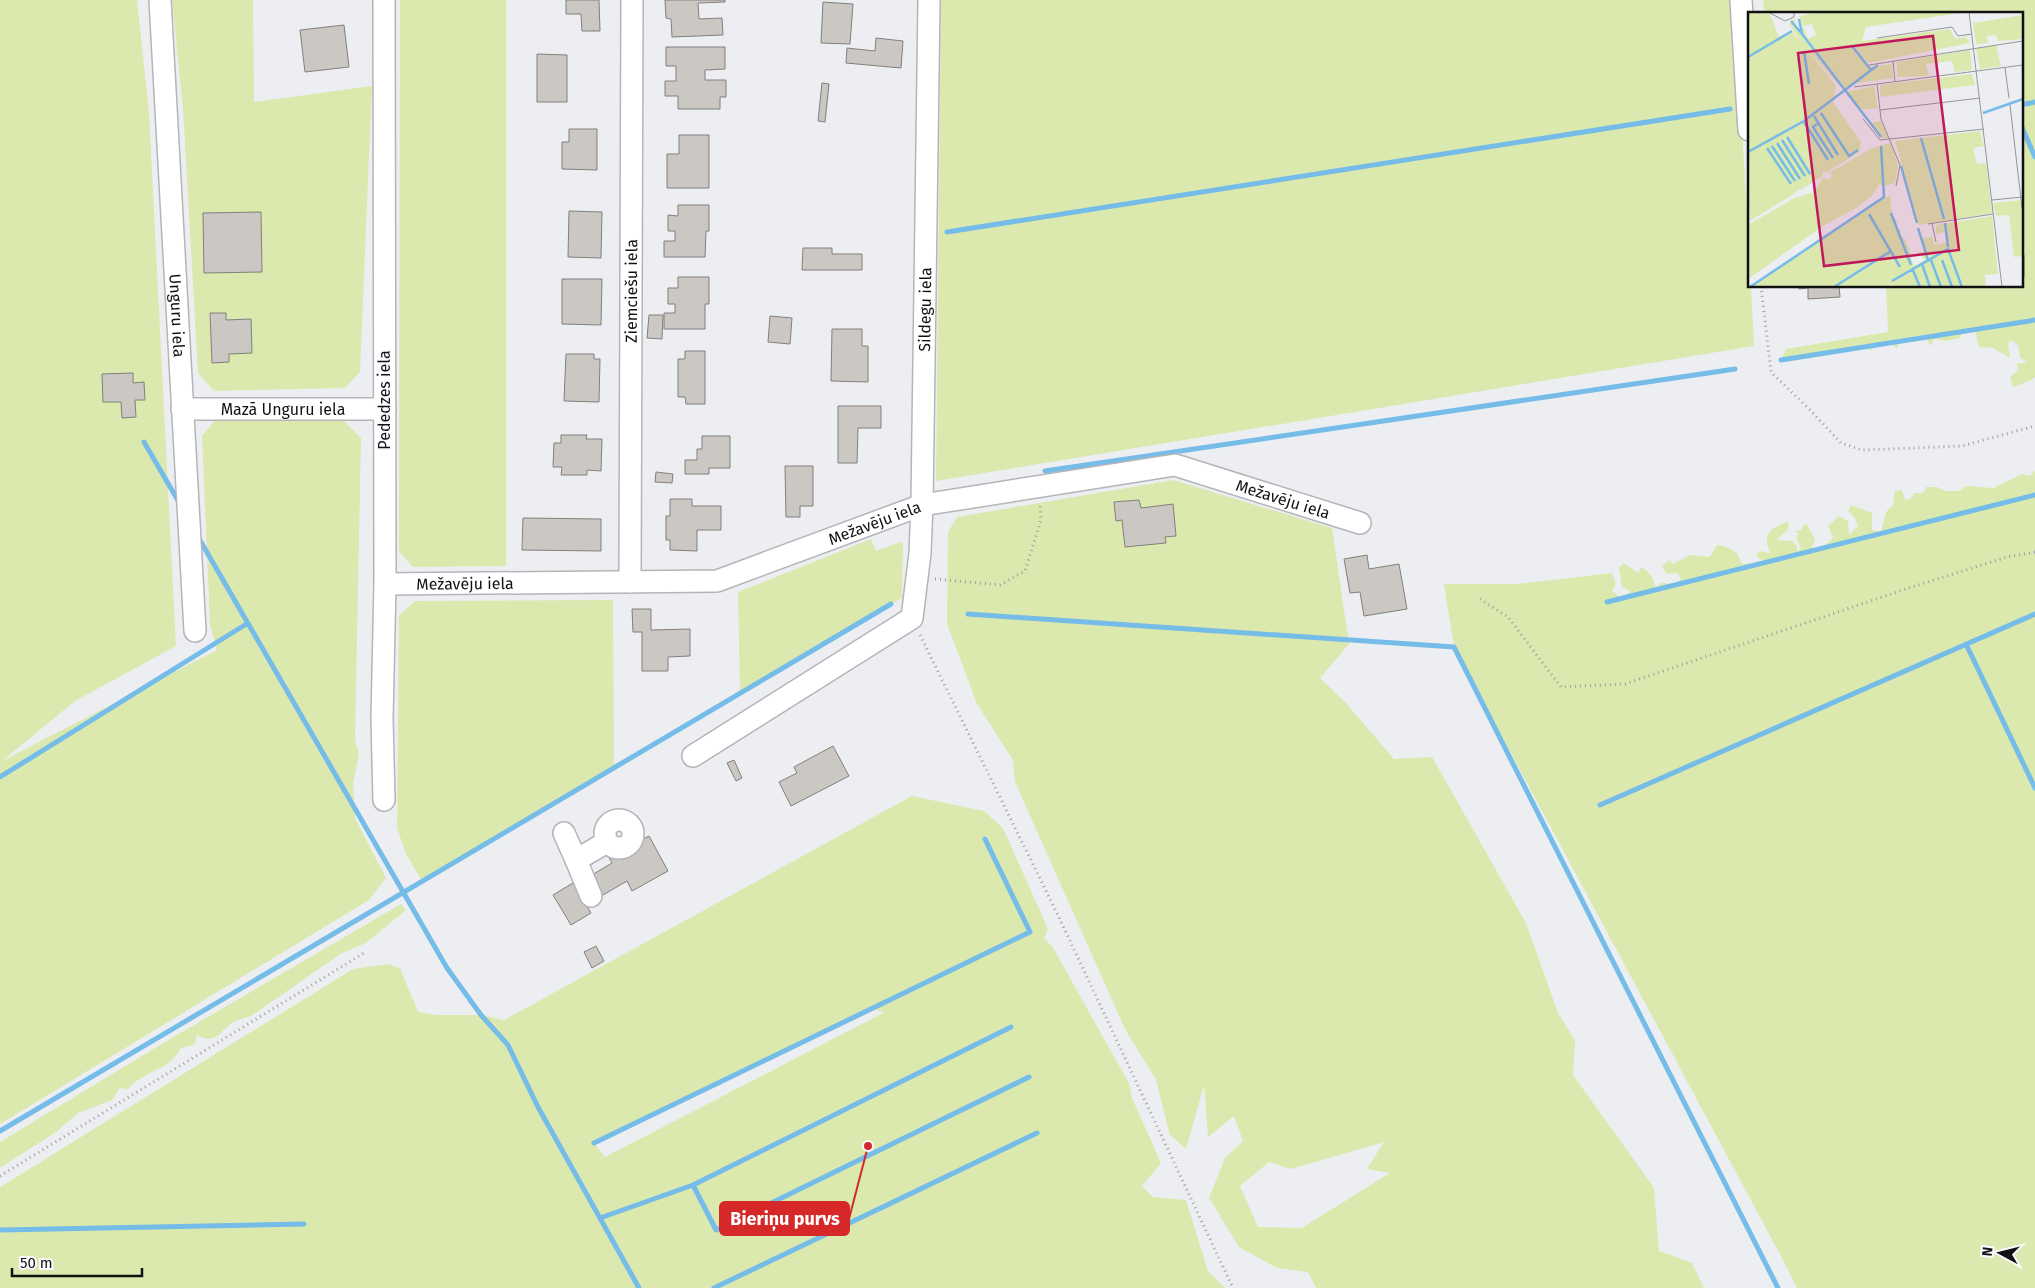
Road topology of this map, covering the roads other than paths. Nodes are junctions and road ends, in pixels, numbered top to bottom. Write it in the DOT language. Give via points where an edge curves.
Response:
graph roads {
  1 [pos="160,0"];
  2 [pos="384,0"];
  3 [pos="632,0"];
  4 [pos="929,0"];
  5 [pos="1741,0"];
  6 [pos="1748,114"];
  7 [pos="182,408"];
  8 [pos="384,409"];
  9 [pos="922,505"];
  10 [pos="1360,523"];
  11 [pos="630,582"];
  12 [pos="385,584"];
  13 [pos="195,631"];
  14 [pos="693,756"];
  15 [pos="384,800"];
  16 [pos="564,833"];
  17 [pos="607,842"];
  18 [pos="576,860"];
  19 [pos="591,896"];
  1 -- 7 [label="street, Unguru iela"];
  2 -- 8 [label="street, Pededzes iela"];
  3 -- 11 [label="street, Ziemciešu iela"];
  4 -- 9 [label="street, Sildegu iela"];
  5 -- 6 [label="street"];
  7 -- 8 [label="street, Mazā Unguru iela"];
  7 -- 13 [label="street, Unguru iela"];
  8 -- 12 [label="street, Pededzes iela"];
  9 -- 10 [label="street, Mežavēju iela" via="1175,464"];
  9 -- 11 [label="street, Mežavēju iela" via="717,581"];
  9 -- 14 [label="street, Sildegu iela" via="912,618"];
  11 -- 12 [label="street, Mežavēju iela"];
  12 -- 15 [label="street, Pededzes iela"];
  16 -- 18 [label="street"];
  17 -- 18 [label="street"];
  18 -- 19 [label="street"];
}
